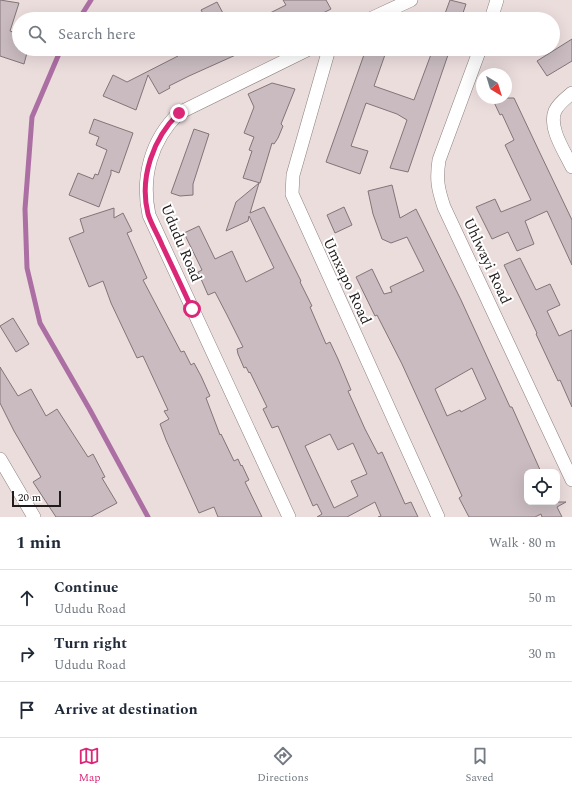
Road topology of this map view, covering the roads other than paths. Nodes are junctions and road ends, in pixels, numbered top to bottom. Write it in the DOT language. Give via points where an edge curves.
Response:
graph roads {
  1 [pos="411,0"];
  2 [pos="497,0"];
  3 [pos="385,12"];
  4 [pos="493,12"];
  5 [pos="294,56"];
  6 [pos="327,56"];
  7 [pos="477,56"];
  8 [pos="572,93"];
  9 [pos="572,167"];
  10 [pos="0,459"];
  11 [pos="572,480"];
  12 [pos="34,517"];
  13 [pos="289,517"];
  14 [pos="438,517"];
  1 -- 3 [label="street"];
  2 -- 4 [label="street"];
  5 -- 13 [label="street, Ududu Road" via="179,113 158,139 148,168 145,188 149,215"];
  6 -- 14 [label="street, Umxapo Road" via="293,175 292,194"];
  7 -- 11 [label="street, Uhlwayi Road" via="439,160 438,190"];
  8 -- 9 [label="street" via="559,105 554,116 555,131"];
  10 -- 12 [label="street"];
}
